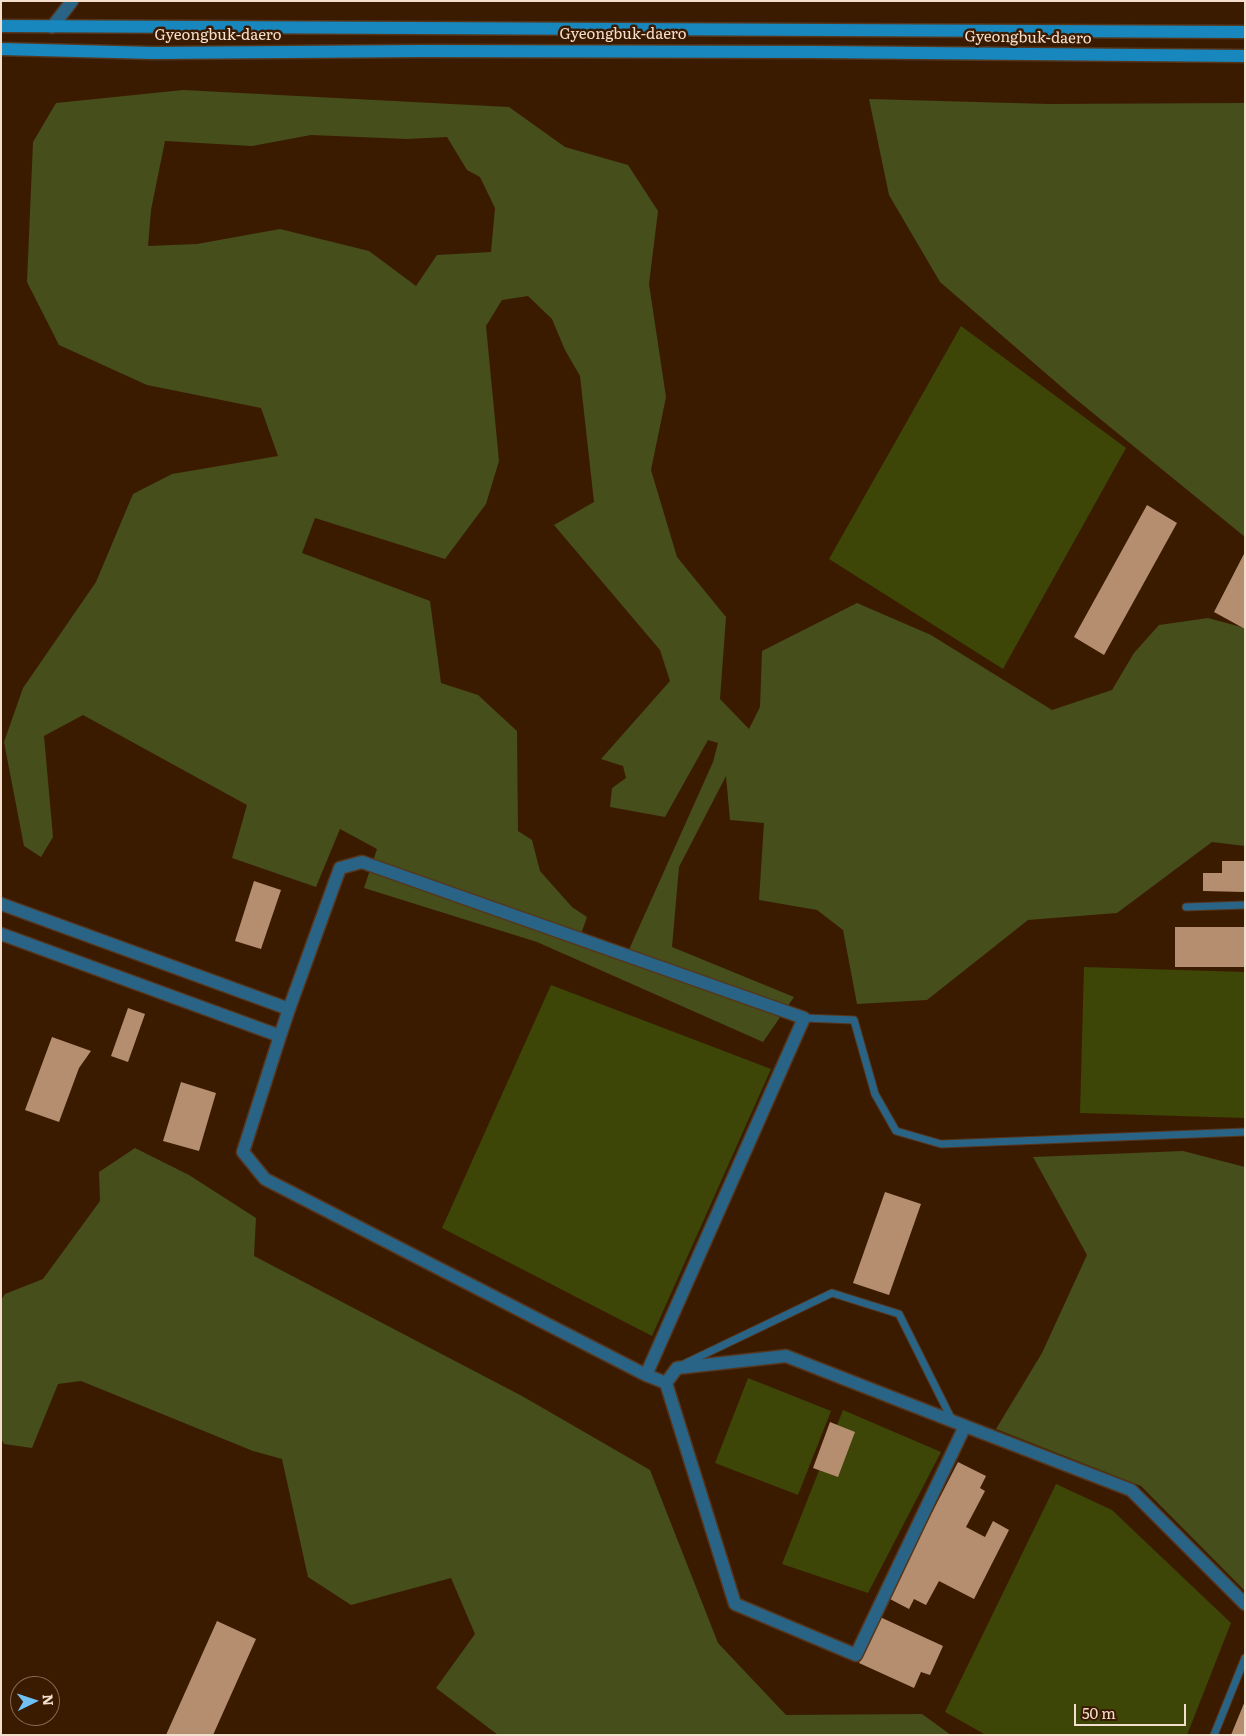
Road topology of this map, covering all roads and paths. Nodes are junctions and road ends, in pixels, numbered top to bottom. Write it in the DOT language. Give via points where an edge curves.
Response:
graph roads {
  1 [pos="72,1"];
  2 [pos="1,26"];
  3 [pos="52,27"];
  4 [pos="1245,32"];
  5 [pos="1,49"];
  6 [pos="1245,56"];
  7 [pos="1,904"];
  8 [pos="1245,905"];
  9 [pos="1186,907"];
  10 [pos="1,934"];
  11 [pos="289,1009"];
  12 [pos="804,1018"];
  13 [pos="280,1036"];
  14 [pos="1245,1132"];
  15 [pos="677,1368"];
  16 [pos="646,1375"];
  17 [pos="666,1382"];
  18 [pos="953,1421"];
  19 [pos="965,1426"];
  20 [pos="1245,1604"];
  21 [pos="1245,1658"];
  22 [pos="1214,1735"];
  1 -- 3 [label="street"];
  2 -- 3 [label="street, Gyeongbuk-daero"];
  3 -- 4 [label="street, Gyeongbuk-daero"];
  5 -- 6 [label="street, Gyeongbuk-daero" via="153,53 421,50"];
  7 -- 11 [label="street"];
  8 -- 9 [label="lane"];
  10 -- 13 [label="street"];
  11 -- 12 [label="street" via="340,868 362,862"];
  11 -- 13 [label="street"];
  12 -- 14 [label="lane" via="854,1020 875,1094 896,1131 941,1144"];
  12 -- 16 [label="street"];
  13 -- 16 [label="street" via="244,1152 265,1179"];
  15 -- 17 [label="street"];
  15 -- 18 [label="street" via="786,1356"];
  15 -- 18 [label="lane" via="832,1293 899,1314"];
  16 -- 17 [label="street"];
  17 -- 19 [label="street" via="735,1604 856,1656"];
  18 -- 19 [label="street"];
  19 -- 20 [label="street" via="1131,1490"];
  21 -- 22 [label="lane"];
}
